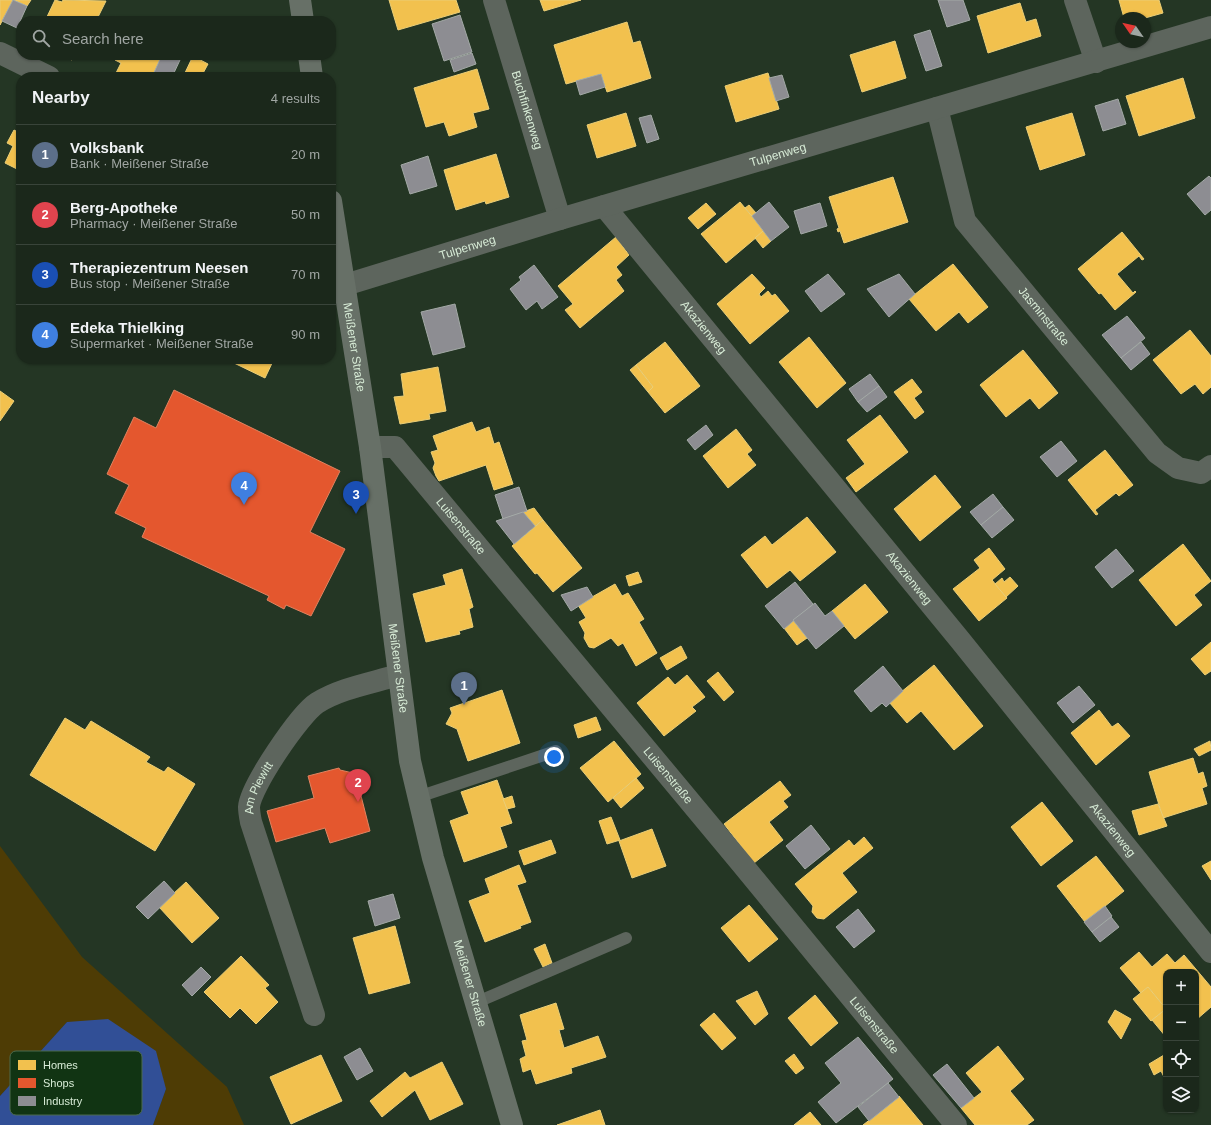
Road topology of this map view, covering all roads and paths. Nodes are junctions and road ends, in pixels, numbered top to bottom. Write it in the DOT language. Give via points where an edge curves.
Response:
graph roads {
  1 [pos="300,0"];
  2 [pos="494,0"];
  3 [pos="1075,0"];
  4 [pos="302,16"];
  5 [pos="1211,28"];
  6 [pos="0,53"];
  7 [pos="309,60"];
  8 [pos="1096,62"];
  9 [pos="39,72"];
  10 [pos="311,72"];
  11 [pos="937,108"];
  12 [pos="604,206"];
  13 [pos="560,220"];
  14 [pos="336,231"];
  15 [pos="345,285"];
  16 [pos="370,447"];
  17 [pos="1211,466"];
  18 [pos="398,675"];
  19 [pos="556,751"];
  20 [pos="418,797"];
  21 [pos="626,938"];
  22 [pos="1211,952"];
  23 [pos="475,1003"];
  24 [pos="314,1015"];
  25 [pos="512,1125"];
  26 [pos="956,1125"];
  1 -- 4 [label="street"];
  2 -- 13 [label="street, Buchfinkenweg"];
  3 -- 8 [label="street"];
  5 -- 8 [label="street, Tulpenweg"];
  6 -- 9 [label="street"];
  7 -- 10 [label="street"];
  8 -- 11 [label="street, Tulpenweg"];
  11 -- 12 [label="street, Tulpenweg"];
  11 -- 17 [label="street, Jasminstraße" via="966,221 1157,453 1178,468 1201,473"];
  12 -- 13 [label="street, Tulpenweg"];
  12 -- 22 [label="street, Akazienweg" via="960,640"];
  13 -- 15 [label="street, Tulpenweg"];
  14 -- 15 [label="street, Meißener Straße"];
  15 -- 16 [label="street, Meißener Straße"];
  16 -- 18 [label="street, Meißener Straße"];
  16 -- 26 [label="street, Luisenstraße" via="395,447 741,862"];
  18 -- 20 [label="street, Meißener Straße"];
  18 -- 24 [label="street, Am Piewitt" via="337,693 316,703 302,717 270,763 255,787 249,806 251,822"];
  19 -- 20 [label="lane"];
  20 -- 23 [label="street, Meißener Straße"];
  21 -- 23 [label="lane"];
  23 -- 25 [label="street, Meißener Straße"];
}
